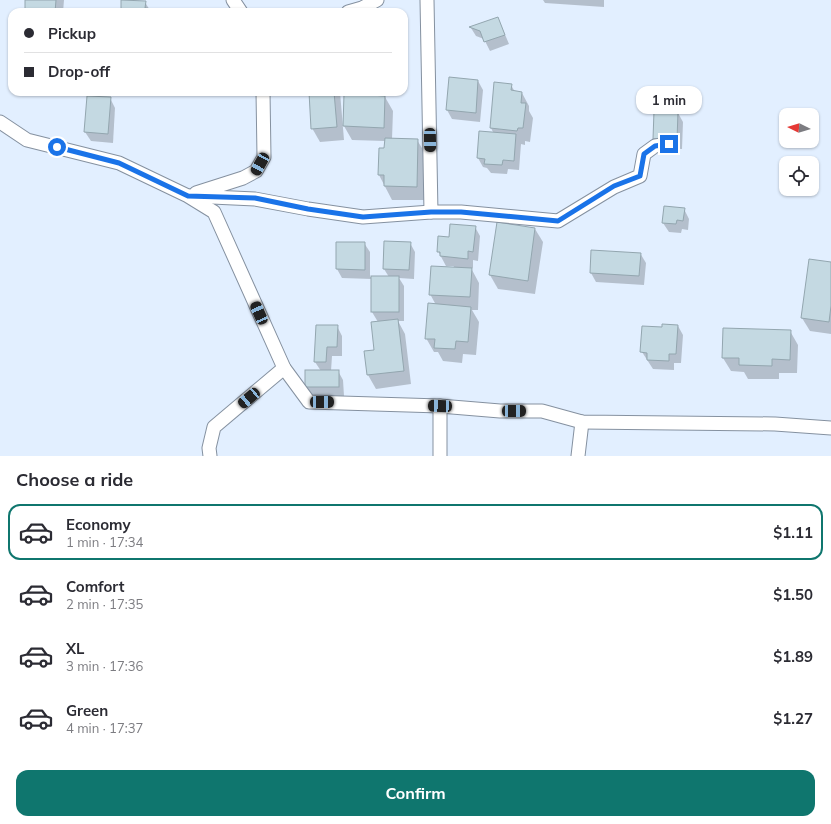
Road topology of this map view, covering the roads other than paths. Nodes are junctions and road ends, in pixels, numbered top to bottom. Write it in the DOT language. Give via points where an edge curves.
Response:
graph roads {
  1 [pos="377,0"];
  2 [pos="427,0"];
  3 [pos="362,8"];
  4 [pos="263,96"];
  5 [pos="0,122"];
  6 [pos="669,144"];
  7 [pos="188,196"];
  8 [pos="431,212"];
  9 [pos="284,368"];
  10 [pos="440,406"];
  11 [pos="582,422"];
  12 [pos="831,428"];
  13 [pos="210,456"];
  14 [pos="440,456"];
  15 [pos="578,456"];
  1 -- 3 [label="street"];
  2 -- 8 [label="street"];
  4 -- 7 [label="street" via="264,157 256,171 243,178"];
  5 -- 7 [label="street" via="26,140 119,163"];
  6 -- 8 [label="street" via="655,146 644,154 640,176 614,186 558,221 461,212"];
  7 -- 8 [label="street" via="255,198 363,217"];
  7 -- 9 [label="street" via="214,212"];
  9 -- 10 [label="street" via="309,402"];
  9 -- 13 [label="street" via="214,427 209,448"];
  10 -- 11 [label="street" via="500,411 542,411"];
  10 -- 14 [label="street"];
  11 -- 12 [label="street" via="775,424"];
  11 -- 15 [label="street"];
}
